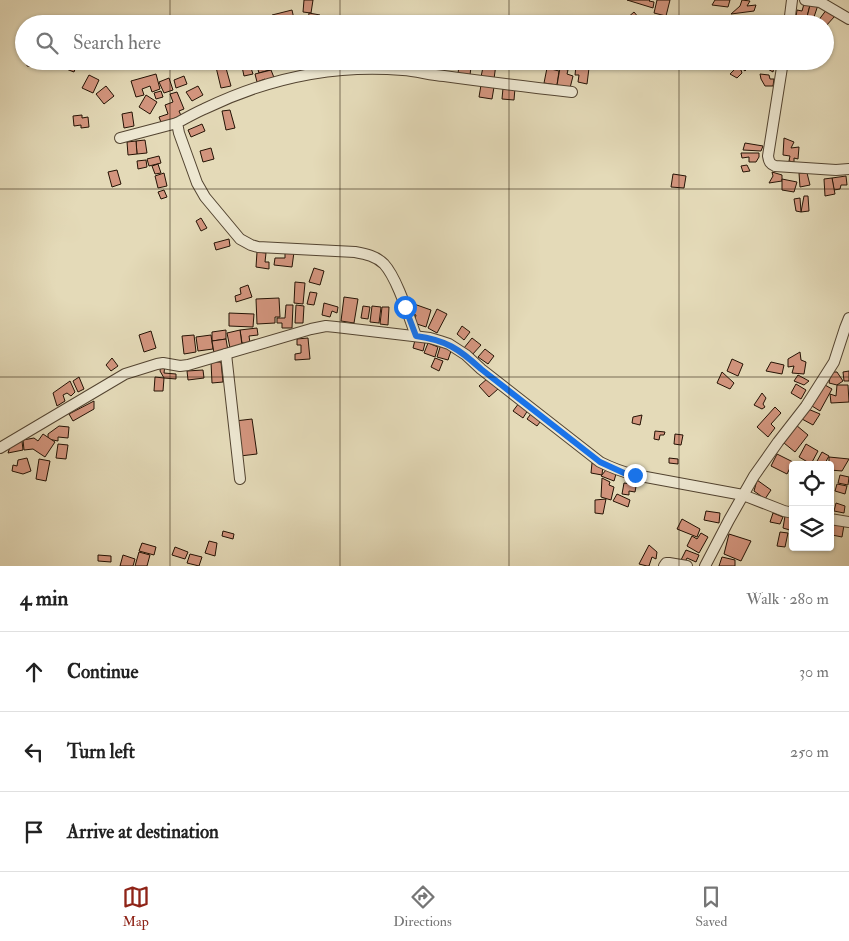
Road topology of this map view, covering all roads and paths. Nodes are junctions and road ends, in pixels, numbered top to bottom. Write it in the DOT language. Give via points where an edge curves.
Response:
graph roads {
  1 [pos="792,0"];
  2 [pos="805,0"];
  3 [pos="790,15"];
  4 [pos="849,19"];
  5 [pos="348,70"];
  6 [pos="404,70"];
  7 [pos="782,70"];
  8 [pos="572,92"];
  9 [pos="177,123"];
  10 [pos="120,138"];
  11 [pos="849,169"];
  12 [pos="849,318"];
  13 [pos="416,336"];
  14 [pos="226,354"];
  15 [pos="0,448"];
  16 [pos="240,479"];
  17 [pos="743,495"];
  18 [pos="789,512"];
  19 [pos="834,520"];
  20 [pos="849,522"];
  21 [pos="664,566"];
  22 [pos="687,566"];
  23 [pos="705,566"];
  1 -- 3 [label="street"];
  2 -- 4 [label="street" via="820,2"];
  5 -- 9 [label="street" via="284,79 227,98"];
  6 -- 8 [label="street"];
  7 -- 11 [label="street" via="768,156 771,164"];
  9 -- 10 [label="street"];
  9 -- 13 [label="street" via="197,183 240,239 258,247 355,252 376,258 392,276"];
  12 -- 17 [label="street" via="834,362"];
  13 -- 14 [label="street" via="326,326"];
  13 -- 17 [label="street" via="458,349 608,466 630,474"];
  14 -- 15 [label="street" via="188,365 157,364 125,374"];
  14 -- 16 [label="street"];
  17 -- 18 [label="street"];
  17 -- 23 [label="street"];
  19 -- 20 [label="street"];
  21 -- 22 [label="street" via="669,563"];
}
